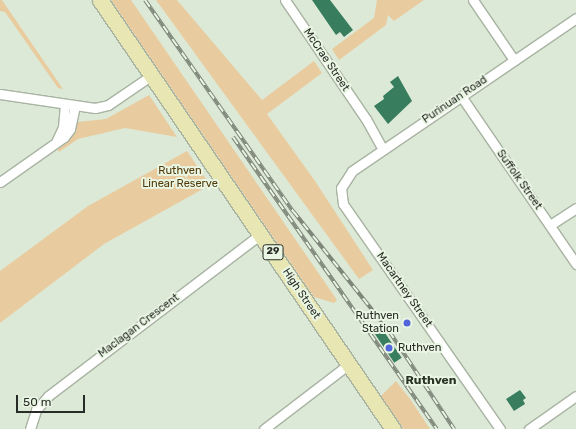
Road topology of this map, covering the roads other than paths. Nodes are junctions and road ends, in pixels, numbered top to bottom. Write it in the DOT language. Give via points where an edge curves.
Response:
graph roads {
  1 [pos="100,0"];
  2 [pos="286,0"];
  3 [pos="473,0"];
  4 [pos="576,18"];
  5 [pos="514,60"];
  6 [pos="152,75"];
  7 [pos="0,94"];
  8 [pos="461,96"];
  9 [pos="65,104"];
  10 [pos="75,106"];
  11 [pos="53,144"];
  12 [pos="386,148"];
  13 [pos="0,182"];
  14 [pos="341,188"];
  15 [pos="576,208"];
  16 [pos="550,225"];
  17 [pos="261,234"];
  18 [pos="576,264"];
  19 [pos="349,364"];
  20 [pos="576,396"];
  21 [pos="30,429"];
  22 [pos="264,429"];
  23 [pos="393,429"];
  24 [pos="500,429"];
  25 [pos="528,429"];
  1 -- 6 [label="main road, High Street / 29"];
  2 -- 12 [label="street, McCrae Street"];
  3 -- 5 [label="street"];
  4 -- 5 [label="street, Purinuan Road"];
  5 -- 8 [label="street, Purinuan Road"];
  6 -- 10 [label="street" via="108,105 89,108"];
  6 -- 17 [label="main road, High Street / 29"];
  7 -- 9 [label="street"];
  8 -- 12 [label="street, Purinuan Road"];
  8 -- 16 [label="street, Suffolk Street"];
  9 -- 10 [label="street"];
  9 -- 11 [label="street" via="63,127"];
  10 -- 11 [label="street" via="70,129"];
  11 -- 13 [label="street"];
  12 -- 14 [label="street, Purinuan Road" via="349,173"];
  14 -- 24 [label="street, Macartney Street" via="344,204"];
  15 -- 16 [label="street"];
  16 -- 18 [label="street, Suffolk Street"];
  17 -- 19 [label="main road, High Street / 29"];
  17 -- 21 [label="street, Maclagan Crescent" via="48,396 36,410"];
  19 -- 22 [label="street"];
  19 -- 23 [label="main road, High Street / 29"];
  20 -- 25 [label="street"];
}
